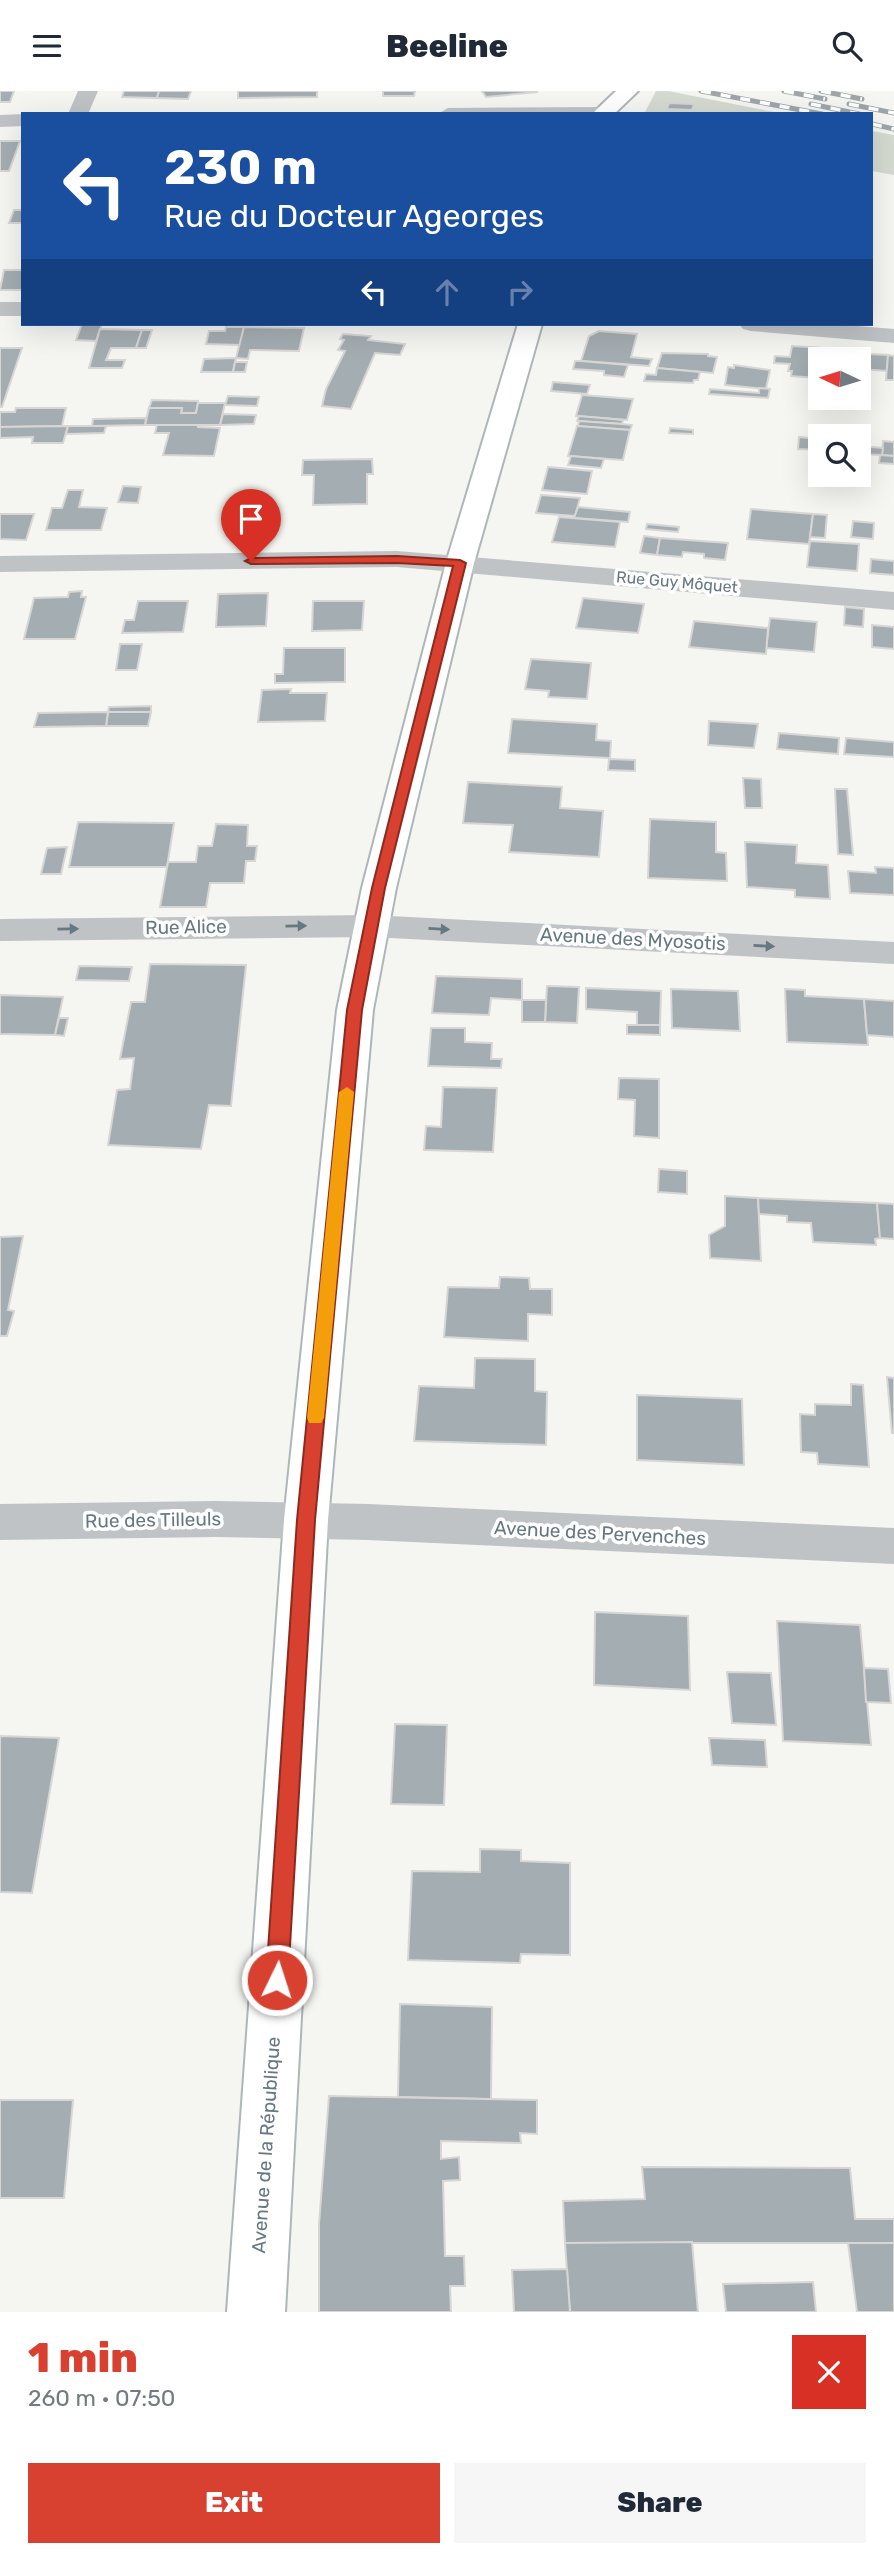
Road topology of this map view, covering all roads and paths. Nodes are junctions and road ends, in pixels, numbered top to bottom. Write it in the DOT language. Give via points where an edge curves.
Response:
graph roads {
  1 [pos="88,91"];
  2 [pos="628,91"];
  3 [pos="79,112"];
  4 [pos="603,112"];
  5 [pos="21,120"];
  6 [pos="0,121"];
  7 [pos="0,309"];
  8 [pos="21,309"];
  9 [pos="529,326"];
  10 [pos="775,326"];
  11 [pos="894,336"];
  12 [pos="460,563"];
  13 [pos="0,564"];
  14 [pos="894,601"];
  15 [pos="371,926"];
  16 [pos="0,930"];
  17 [pos="894,953"];
  18 [pos="306,1520"];
  19 [pos="0,1522"];
  20 [pos="894,1546"];
  21 [pos="256,2312"];
  1 -- 3 [label="street"];
  2 -- 4 [label="main road"];
  5 -- 6 [label="street"];
  7 -- 8 [label="street"];
  9 -- 12 [label="main road, Avenue de la République"];
  10 -- 11 [label="street"];
  12 -- 13 [label="street, Rue Guy Môquet" via="397,559"];
  12 -- 14 [label="street, Rue Guy Môquet"];
  12 -- 15 [label="main road, Avenue de la République"];
  16 -- 15 [label="street, Rue Alice, one-way"];
  15 -- 17 [label="street, Avenue des Myosotis, one-way"];
  15 -- 18 [label="main road, Avenue de la République" via="355,1010"];
  18 -- 19 [label="street, Rue des Tilleuls"];
  18 -- 20 [label="street, Avenue des Pervenches"];
  18 -- 21 [label="main road, Avenue de la République"];
}
